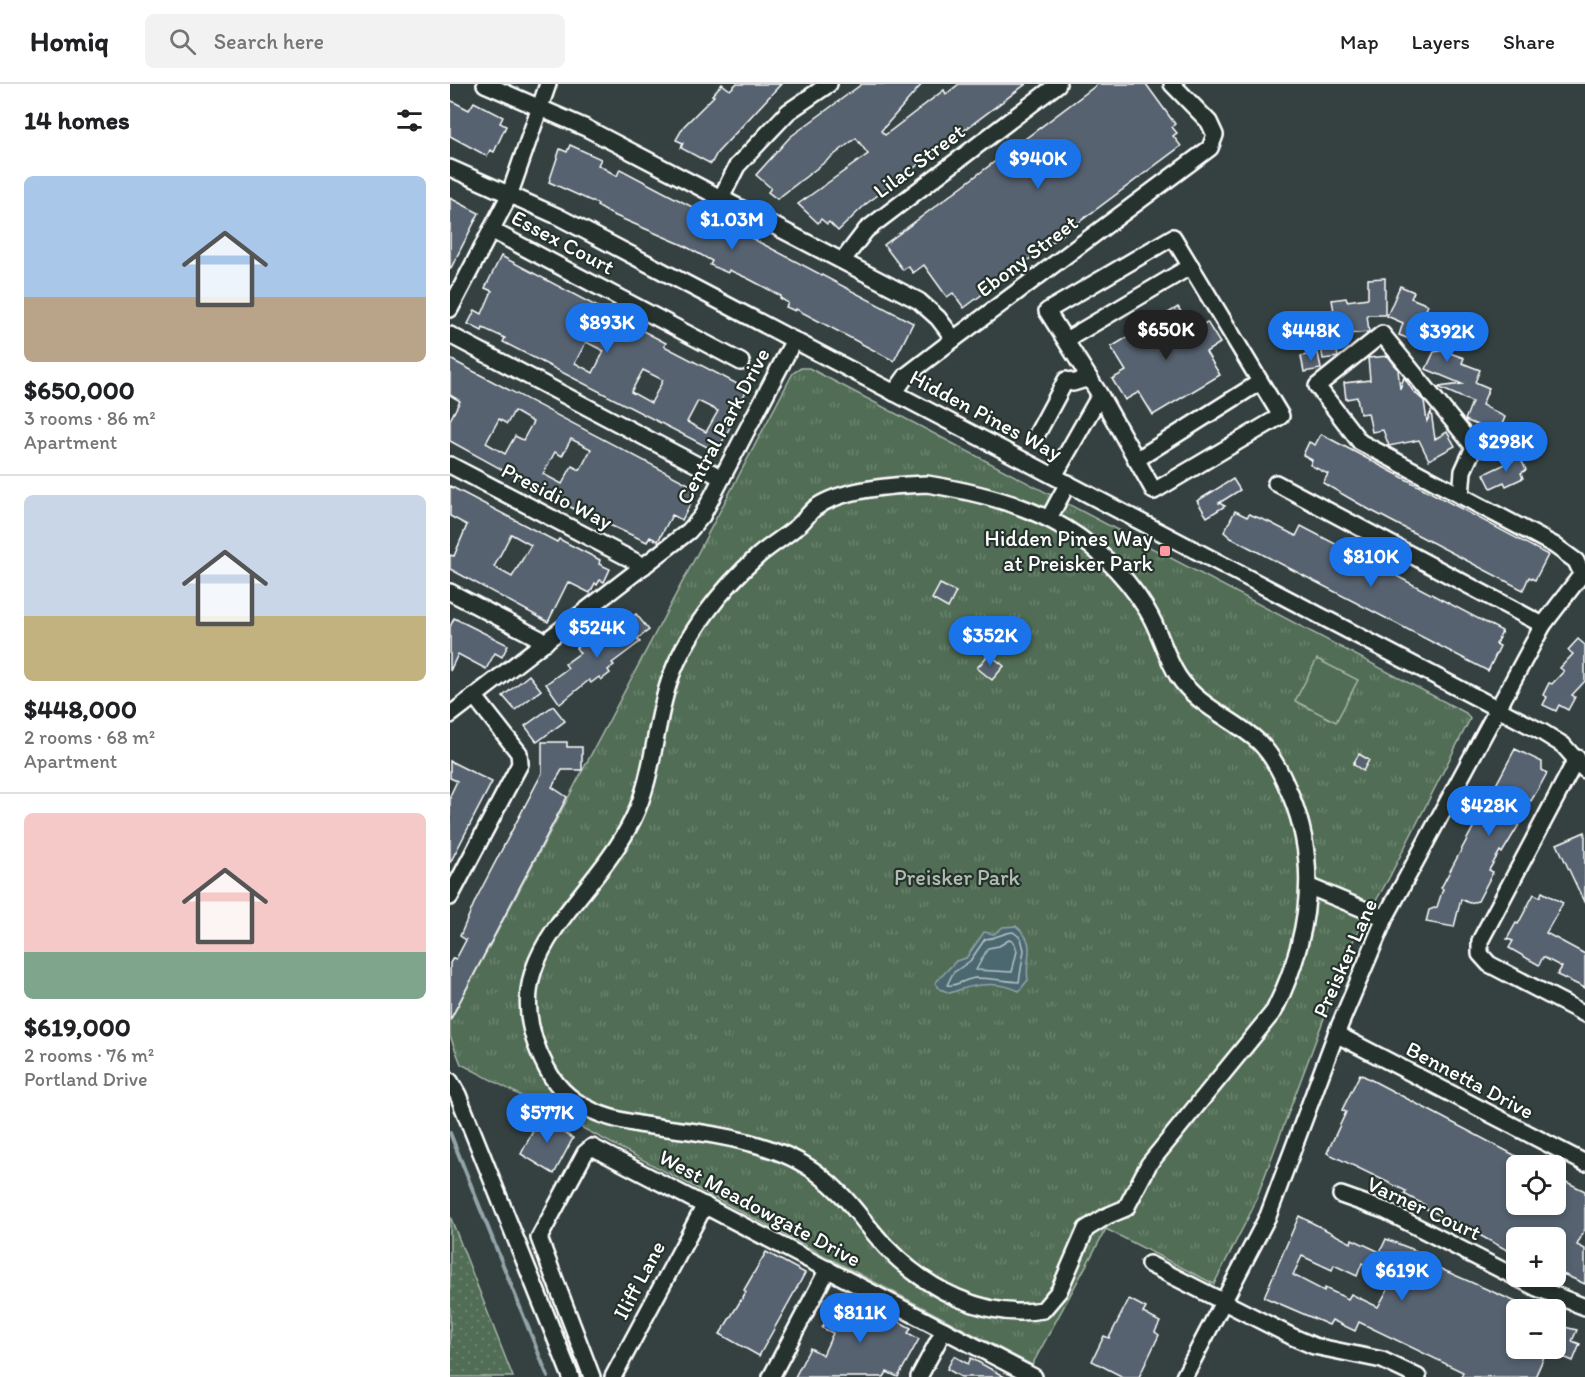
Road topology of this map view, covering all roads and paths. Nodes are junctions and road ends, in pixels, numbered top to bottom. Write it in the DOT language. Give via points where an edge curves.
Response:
graph roads {
  1 [pos="485,84"];
  2 [pos="548,84"];
  3 [pos="829,84"];
  4 [pos="1058,84"];
  5 [pos="1172,84"];
  6 [pos="539,109"];
  7 [pos="450,168"];
  8 [pos="509,196"];
  9 [pos="721,198"];
  10 [pos="491,230"];
  11 [pos="843,260"];
  12 [pos="1191,266"];
  13 [pos="450,309"];
  14 [pos="450,335"];
  15 [pos="954,339"];
  16 [pos="794,340"];
  17 [pos="1065,340"];
  18 [pos="741,362"];
  19 [pos="1089,378"];
  20 [pos="1260,382"];
  21 [pos="894,393"];
  22 [pos="1100,395"];
  23 [pos="1037,434"];
  24 [pos="1136,460"];
  25 [pos="450,465"];
  26 [pos="1054,476"];
  27 [pos="722,478"];
  28 [pos="1068,483"];
  29 [pos="1276,483"];
  30 [pos="1461,495"];
  31 [pos="1049,518"];
  32 [pos="644,566"];
  33 [pos="450,592"];
  34 [pos="1543,625"];
  35 [pos="546,642"];
  36 [pos="475,697"];
  37 [pos="1497,709"];
  38 [pos="450,714"];
  39 [pos="1581,764"];
  40 [pos="1310,887"];
  41 [pos="450,897"];
  42 [pos="1385,918"];
  43 [pos="1585,1014"];
  44 [pos="1336,1034"];
  45 [pos="450,1081"];
  46 [pos="1585,1163"];
  47 [pos="1341,1195"];
  48 [pos="705,1205"];
  49 [pos="1149,1264"];
  50 [pos="828,1269"];
  51 [pos="1225,1302"];
  52 [pos="1585,1307"];
  53 [pos="944,1330"];
  54 [pos="571,1377"];
  55 [pos="592,1377"];
  56 [pos="613,1377"];
  57 [pos="771,1377"];
  58 [pos="919,1377"];
  59 [pos="1034,1377"];
  60 [pos="1184,1377"];
  61 [pos="1418,1377"];
  1 -- 6 [label="street"];
  2 -- 6 [label="street"];
  3 -- 9 [label="street" via="788,112 737,166"];
  4 -- 11 [label="street, Lilac Street" via="866,230"];
  5 -- 15 [label="street, Ebony Street" via="1209,122 1215,135 1210,148"];
  6 -- 8 [label="street"];
  6 -- 9 [label="street" via="586,128"];
  7 -- 8 [label="street, Hidden Pines Way"];
  8 -- 10 [label="street"];
  8 -- 16 [label="street, Hidden Pines Way" via="557,216"];
  9 -- 11 [label="street"];
  10 -- 13 [label="street"];
  10 -- 18 [label="street, Essex Court"];
  11 -- 15 [label="street" via="919,301"];
  12 -- 17 [label="street"];
  12 -- 17 [label="street" via="1173,237 1047,311"];
  12 -- 20 [label="street"];
  14 -- 27 [label="street"];
  15 -- 21 [label="street, Ebony Street" via="907,375"];
  16 -- 21 [label="street, Hidden Pines Way"];
  16 -- 27 [label="street, Central Park Drive"];
  17 -- 19 [label="street"];
  19 -- 22 [label="street"];
  19 -- 23 [label="street" via="1073,383 1066,380"];
  20 -- 24 [label="street"];
  20 -- 24 [label="street" via="1281,416 1154,491"];
  21 -- 26 [label="street, Hidden Pines Way"];
  22 -- 24 [label="street"];
  22 -- 26 [label="street"];
  25 -- 32 [label="street, Presidio Way"];
  26 -- 28 [label="street, Hidden Pines Way"];
  27 -- 32 [label="street, Central Park Drive" via="702,516 689,531"];
  28 -- 31 [label="street"];
  28 -- 37 [label="street, Hidden Pines Way"];
  29 -- 34 [label="street"];
  30 -- 30 [label="street" via="1360,442 1317,386 1382,334 1474,447 1463,471"];
  30 -- 34 [label="street, Preisker Lane" via="1576,561 1582,574"];
  31 -- 40 [label="street" via="1082,539 1126,581 1148,611 1178,676 1200,702 1260,743 1282,774 1297,810"];
  31 -- 40 [label="street" via="1011,501 976,492 927,484 885,486 815,507 801,524 742,572 693,628 679,656 661,709 642,797 622,839 538,954 527,998 537,1048 548,1073 567,1095 591,1111 626,1123 744,1142 803,1162 841,1191 884,1244 925,1281 993,1311 1043,1310 1059,1291 1086,1229 1126,1208 1149,1164 1274,1011 1295,959"];
  32 -- 35 [label="street, Central Park Drive"];
  33 -- 35 [label="street"];
  34 -- 37 [label="street, Preisker Lane"];
  35 -- 36 [label="street, Central Park Drive"];
  36 -- 38 [label="street, Central Park Drive"];
  36 -- 41 [label="street" via="519,753 520,764"];
  37 -- 39 [label="street, Hidden Pines Way" via="1563,745"];
  37 -- 42 [label="street, Preisker Lane"];
  39 -- 43 [label="street" via="1480,941 1480,954 1489,964"];
  40 -- 42 [label="street"];
  42 -- 44 [label="street, Preisker Lane"];
  44 -- 46 [label="street, Bennetta Drive"];
  44 -- 51 [label="street, Preisker Lane" via="1288,1168"];
  45 -- 54 [label="street"];
  47 -- 52 [label="street, Varner Court" via="1386,1211 1537,1288"];
  48 -- 50 [label="street, West Meadowgate Drive"];
  48 -- 55 [label="street, West Meadowgate Drive" via="592,1148 585,1152 539,1238"];
  48 -- 56 [label="street, Iliff Lane"];
  49 -- 51 [label="street"];
  50 -- 53 [label="street, West Meadowgate Drive"];
  50 -- 57 [label="street"];
  51 -- 60 [label="street, Preisker Lane"];
  51 -- 61 [label="street" via="1314,1346 1372,1357"];
  53 -- 58 [label="street"];
  53 -- 59 [label="street, West Meadowgate Drive"];
}
